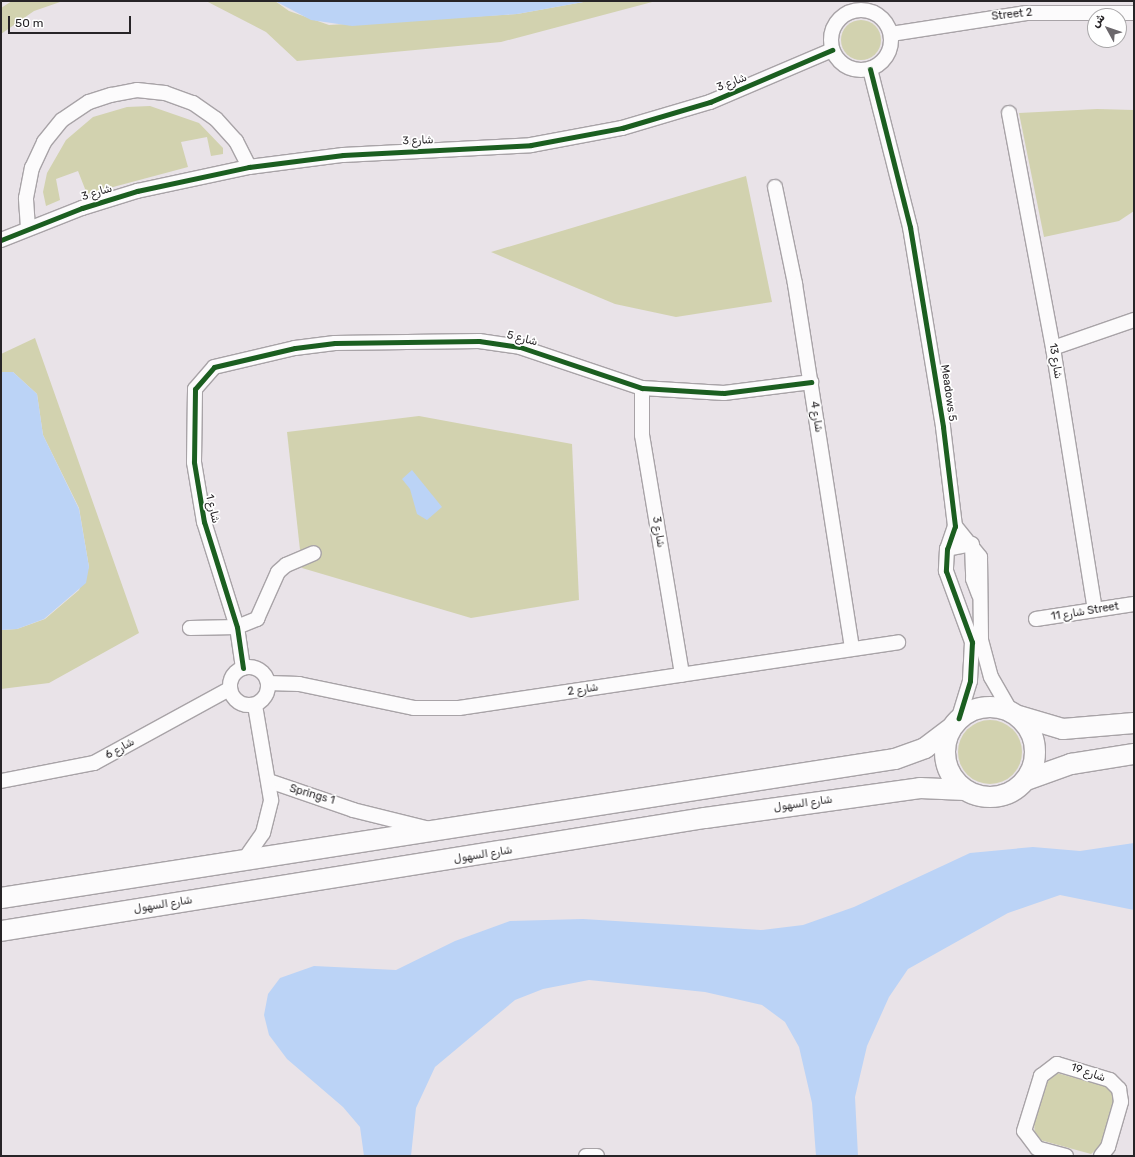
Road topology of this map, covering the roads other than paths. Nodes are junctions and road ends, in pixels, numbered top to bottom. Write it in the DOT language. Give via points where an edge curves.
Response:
graph roads {
  1 [pos="847,6"];
  2 [pos="1134,13"];
  3 [pos="891,34"];
  4 [pos="832,50"];
  5 [pos="870,68"];
  6 [pos="1009,113"];
  7 [pos="249,167"];
  8 [pos="775,187"];
  9 [pos="28,228"];
  10 [pos="1,240"];
  11 [pos="1134,320"];
  12 [pos="1053,348"];
  13 [pos="224,364"];
  14 [pos="811,382"];
  15 [pos="642,388"];
  16 [pos="955,526"];
  17 [pos="972,544"];
  18 [pos="947,549"];
  19 [pos="314,553"];
  20 [pos="979,595"];
  21 [pos="956,599"];
  22 [pos="1134,604"];
  23 [pos="1095,610"];
  24 [pos="1036,619"];
  25 [pos="237,626"];
  26 [pos="190,628"];
  27 [pos="898,642"];
  28 [pos="852,648"];
  29 [pos="243,668"];
  30 [pos="682,674"];
  31 [pos="268,683"];
  32 [pos="229,689"];
  33 [pos="255,705"];
  34 [pos="1014,713"];
  35 [pos="1134,723"];
  36 [pos="955,724"];
  37 [pos="1134,754"];
  38 [pos="1026,780"];
  39 [pos="1,781"];
  40 [pos="270,786"];
  41 [pos="966,790"];
  42 [pos="436,830"];
  43 [pos="244,860"];
  44 [pos="1,898"];
  45 [pos="1,930"];
  46 [pos="1039,1152"];
  47 [pos="586,1156"];
  48 [pos="597,1156"];
  49 [pos="1066,1156"];
  50 [pos="1101,1156"];
  1 -- 3 [label="street" via="876,13"];
  1 -- 4 [label="street" via="833,27"];
  2 -- 3 [label="street, Street 2" via="1026,13"];
  3 -- 5 [label="street" via="887,55"];
  4 -- 5 [label="street" via="836,58 852,69"];
  4 -- 7 [label="street, شارع 3" via="710,102 584,136 531,145 351,155"];
  5 -- 16 [label="street, Meadows 5" via="910,227 928,327"];
  6 -- 12 [label="street, شارع 13"];
  7 -- 9 [label="street, شارع 3" via="137,191"];
  7 -- 9 [label="street" via="236,141 216,119 193,103 151,92 111,95 89,102 62,120 44,142 32,168 26,198"];
  8 -- 14 [label="street, شارع 4" via="795,284"];
  9 -- 10 [label="street, شارع 3"];
  11 -- 12 [label="street"];
  12 -- 23 [label="street, شارع 13"];
  13 -- 15 [label="street, شارع 5" via="336,343 479,341 520,347"];
  13 -- 25 [label="street, شارع 1" via="206,373 195,389 194,462 204,522"];
  14 -- 15 [label="street, شارع 5" via="724,393"];
  14 -- 28 [label="street, شارع 4"];
  15 -- 30 [label="street, شارع 3" via="642,435"];
  16 -- 17 [label="street"];
  16 -- 18 [label="street, Meadows 5"];
  17 -- 18 [label="street"];
  17 -- 20 [label="street" via="973,579"];
  18 -- 21 [label="street, Meadows 5" via="946,571"];
  19 -- 25 [label="street" via="286,565 272,581 264,611 257,619"];
  20 -- 21 [label="street"];
  20 -- 34 [label="street" via="985,658"];
  21 -- 36 [label="street, Meadows 5" via="966,623 972,661"];
  22 -- 23 [label="street, شارع 11 Street"];
  23 -- 24 [label="street, شارع 11 Street"];
  25 -- 26 [label="street"];
  25 -- 29 [label="street, شارع 1"];
  27 -- 28 [label="street, شارع 2"];
  28 -- 30 [label="street, شارع 2"];
  29 -- 31 [label="street" via="256,668"];
  29 -- 32 [label="street" via="232,676"];
  30 -- 31 [label="street, شارع 2" via="437,709 299,684"];
  31 -- 33 [label="street" via="266,696"];
  32 -- 33 [label="street" via="242,705"];
  32 -- 39 [label="street, شارع 6" via="94,763"];
  33 -- 40 [label="street"];
  34 -- 35 [label="main road" via="1063,729"];
  34 -- 36 [label="main road" via="983,706"];
  34 -- 38 [label="main road" via="1034,738 1034,760"];
  36 -- 41 [label="main road" via="945,742 946,763 955,781"];
  36 -- 42 [label="main road" via="925,748 895,759"];
  37 -- 38 [label="main road" via="1071,764"];
  38 -- 41 [label="main road" via="1004,795 978,796"];
  40 -- 42 [label="street, Springs 1"];
  40 -- 43 [label="street" via="263,833"];
  41 -- 45 [label="main road, شارع السهول" via="912,789 705,818"];
  42 -- 43 [label="main road"];
  43 -- 44 [label="main road"];
  46 -- 49 [label="street, شارع 19"];
  46 -- 50 [label="street, شارع 19" via="1026,1138 1025,1124 1045,1070 1064,1065 1110,1080 1122,1095 1108,1147"];
  47 -- 48 [label="street"];
}
